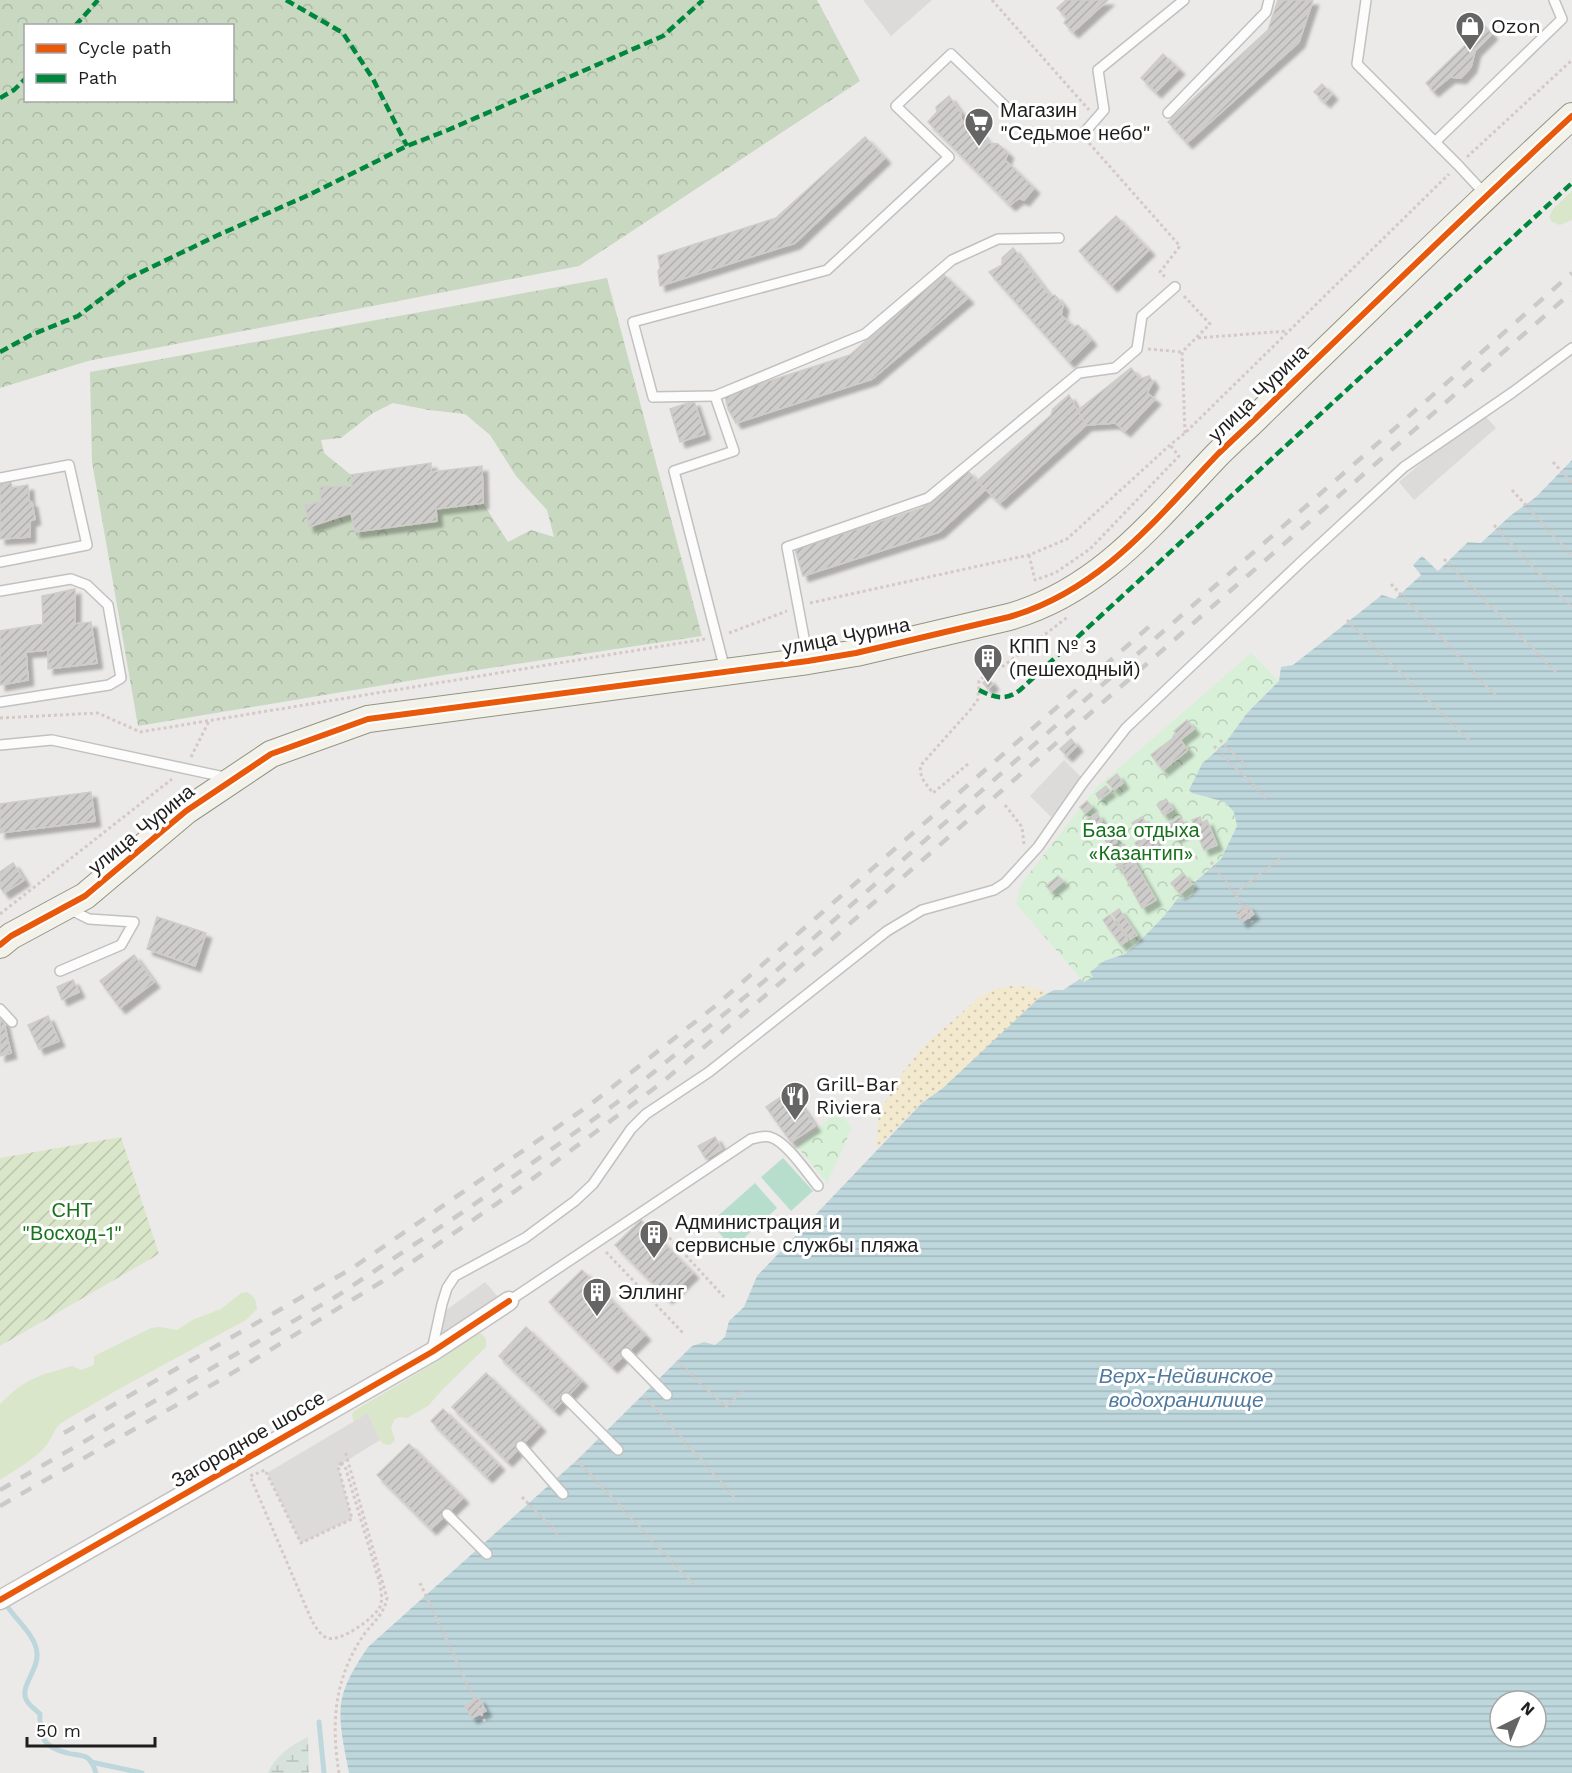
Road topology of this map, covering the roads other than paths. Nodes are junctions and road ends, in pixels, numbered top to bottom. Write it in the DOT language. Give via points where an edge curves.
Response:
graph roads {
  1 [pos="1184,0"];
  2 [pos="1269,0"];
  3 [pos="1366,0"];
  4 [pos="1554,0"];
  5 [pos="1006,107"];
  6 [pos="1168,113"];
  7 [pos="1572,116"];
  8 [pos="1052,137"];
  9 [pos="1435,142"];
  10 [pos="1486,196"];
  11 [pos="1059,238"];
  12 [pos="1175,287"];
  13 [pos="1572,348"];
  14 [pos="715,396"];
  15 [pos="0,478"];
  16 [pos="0,562"];
  17 [pos="0,591"];
  18 [pos="808,661"];
  19 [pos="725,672"];
  20 [pos="0,702"];
  21 [pos="0,745"];
  22 [pos="234,779"];
  23 [pos="67,907"];
  24 [pos="3,931"];
  25 [pos="60,971"];
  26 [pos="0,1009"];
  27 [pos="12,1022"];
  28 [pos="818,1185"];
  29 [pos="510,1301"];
  30 [pos="432,1352"];
  31 [pos="626,1353"];
  32 [pos="667,1395"];
  33 [pos="566,1398"];
  34 [pos="521,1446"];
  35 [pos="618,1450"];
  36 [pos="563,1494"];
  37 [pos="447,1514"];
  38 [pos="487,1554"];
  39 [pos="0,1600"];
  1 -- 8 [label="lane" via="1098,70 1104,110 1082,135"];
  2 -- 6 [label="lane" via="1266,12"];
  3 -- 9 [label="lane" via="1357,64"];
  4 -- 9 [label="lane" via="1562,19"];
  5 -- 14 [label="lane" via="951,54 896,106 949,157 827,270 633,322 653,396"];
  7 -- 10 [label="street, улица Чурина"];
  9 -- 10 [label="lane"];
  10 -- 18 [label="street, улица Чурина" via="1107,566 1058,585 1027,612"];
  11 -- 14 [label="lane" via="998,238 952,260 865,334"];
  12 -- 18 [label="lane" via="1142,316 1137,349 1115,368 1079,373 928,498 787,547"];
  13 -- 30 [label="lane" via="1424,451 1369,497 1126,728 1028,859 1000,887 922,910 887,931 709,1072 646,1114 593,1184 575,1201 525,1238 455,1276 442,1304"];
  14 -- 19 [label="lane" via="734,451 674,471"];
  15 -- 16 [label="lane" via="69,465 87,545"];
  17 -- 20 [label="lane" via="71,579 87,585 108,605 121,678 109,685"];
  18 -- 19 [label="street, улица Чурина"];
  19 -- 22 [label="street, улица Чурина" via="368,718 271,754"];
  21 -- 22 [label="lane" via="52,740"];
  22 -- 23 [label="street, улица Чурина" via="186,811"];
  23 -- 24 [label="street, улица Чурина"];
  23 -- 25 [label="lane" via="89,919 134,922 121,945"];
  26 -- 27 [label="lane"];
  28 -- 29 [label="lane" via="787,1149 771,1137 751,1139"];
  29 -- 30 [label="street, Загородное шоссе"];
  30 -- 39 [label="street, Загородное шоссе"];
  31 -- 32 [label="lane"];
  33 -- 35 [label="lane"];
  34 -- 36 [label="lane"];
  37 -- 38 [label="lane"];
}
